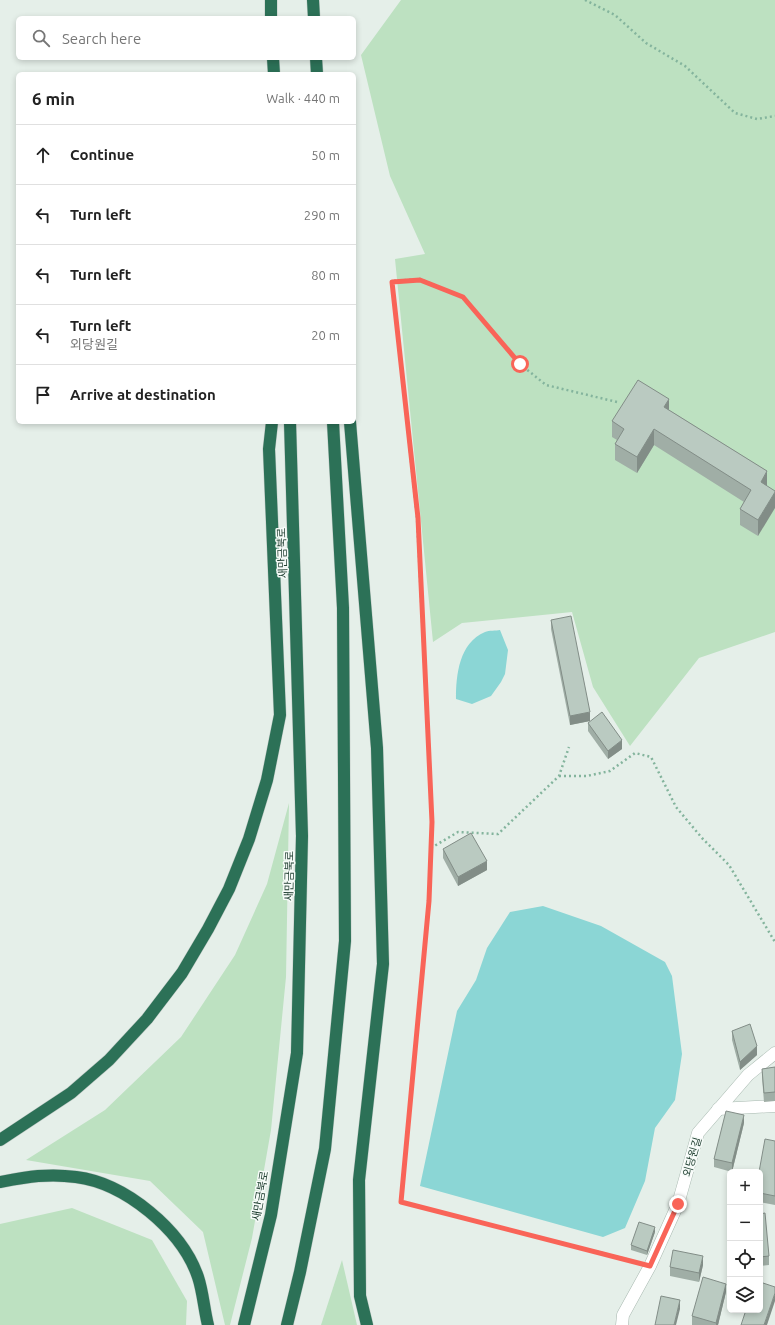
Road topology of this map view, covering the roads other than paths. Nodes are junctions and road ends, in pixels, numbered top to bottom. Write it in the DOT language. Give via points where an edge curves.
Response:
graph roads {
  1 [pos="270,0"];
  2 [pos="313,0"];
  3 [pos="271,16"];
  4 [pos="314,16"];
  5 [pos="273,60"];
  6 [pos="316,60"];
  7 [pos="274,72"];
  8 [pos="317,72"];
  9 [pos="272,424"];
  10 [pos="290,424"];
  11 [pos="333,424"];
  12 [pos="350,424"];
  13 [pos="775,1053"];
  14 [pos="775,1106"];
  15 [pos="718,1110"];
  16 [pos="0,1140"];
  17 [pos="0,1182"];
  18 [pos="208,1325"];
  19 [pos="244,1325"];
  20 [pos="287,1325"];
  21 [pos="367,1325"];
  22 [pos="622,1325"];
  1 -- 3 [label="highway"];
  2 -- 4 [label="highway"];
  5 -- 7 [label="highway"];
  6 -- 8 [label="highway"];
  9 -- 16 [label="highway" via="270,449 280,715 267,780 249,839 229,889 208,930 182,973 147,1019 109,1060 71,1093"];
  10 -- 19 [label="highway, 새만금북로" via="302,836 297,1053 271,1215"];
  11 -- 20 [label="highway" via="343,608 345,941 325,1149"];
  12 -- 21 [label="highway" via="377,748 383,964 359,1180 360,1296"];
  13 -- 15 [label="street, 외당원길" via="748,1075"];
  14 -- 15 [label="street"];
  15 -- 22 [label="street, 외당원길" via="698,1133 678,1204 650,1266 622,1315"];
  17 -- 18 [label="highway" via="36,1175 77,1177 115,1189 150,1211 178,1240 198,1277"];
}
